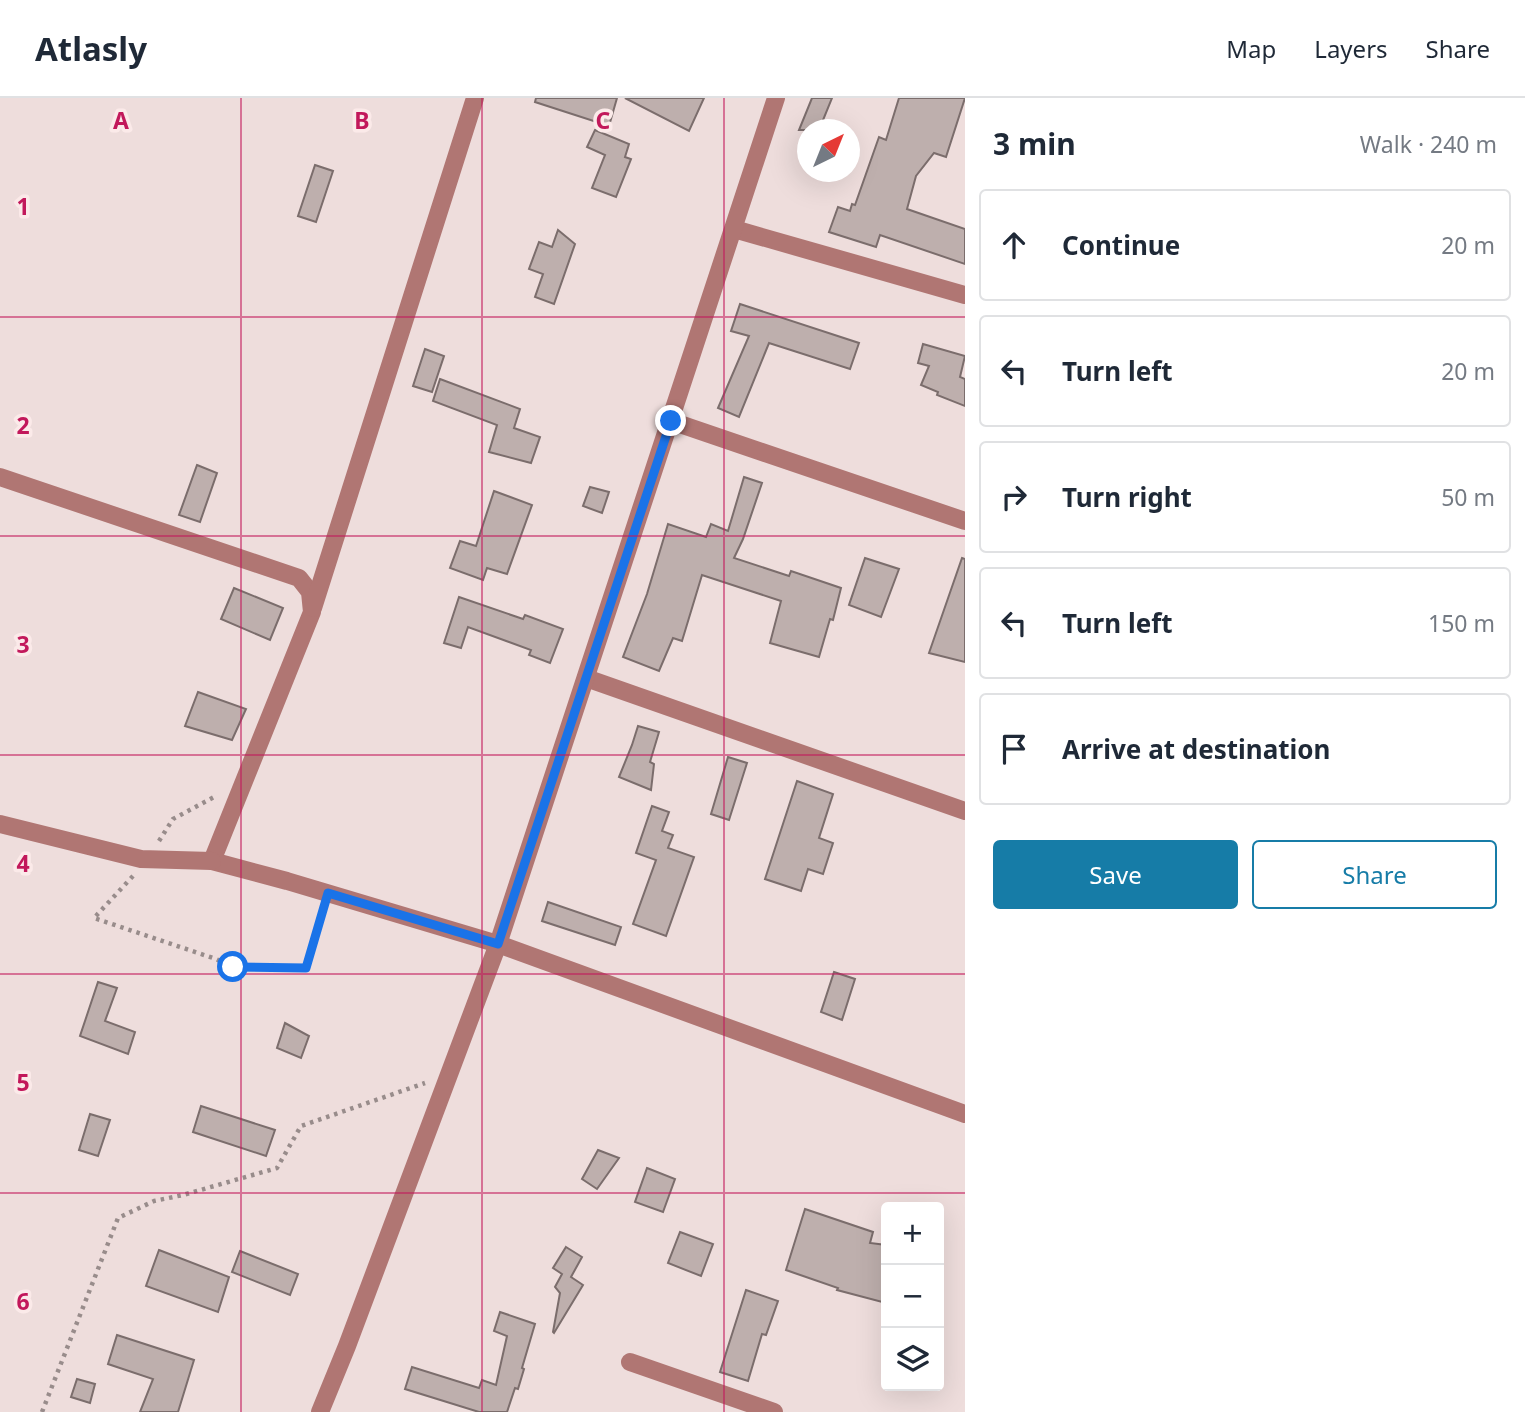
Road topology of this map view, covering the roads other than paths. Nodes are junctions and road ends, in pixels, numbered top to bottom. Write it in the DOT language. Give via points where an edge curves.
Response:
graph roads {
  1 [pos="475,98"];
  2 [pos="776,98"];
  3 [pos="734,229"];
  4 [pos="965,295"];
  5 [pos="671,421"];
  6 [pos="0,477"];
  7 [pos="965,521"];
  8 [pos="312,612"];
  9 [pos="586,678"];
  10 [pos="965,811"];
  11 [pos="0,824"];
  12 [pos="212,861"];
  13 [pos="498,944"];
  14 [pos="965,1114"];
  15 [pos="630,1362"];
  16 [pos="320,1412"];
  17 [pos="774,1412"];
  1 -- 8 [label="street"];
  2 -- 3 [label="street"];
  3 -- 4 [label="street"];
  3 -- 5 [label="street"];
  5 -- 7 [label="street"];
  5 -- 9 [label="street"];
  6 -- 8 [label="street" via="299,578 310,592"];
  8 -- 12 [label="street"];
  9 -- 10 [label="street"];
  9 -- 13 [label="street"];
  11 -- 12 [label="street" via="141,859"];
  12 -- 13 [label="street"];
  13 -- 14 [label="street"];
  13 -- 16 [label="street"];
  15 -- 17 [label="street"];
}
